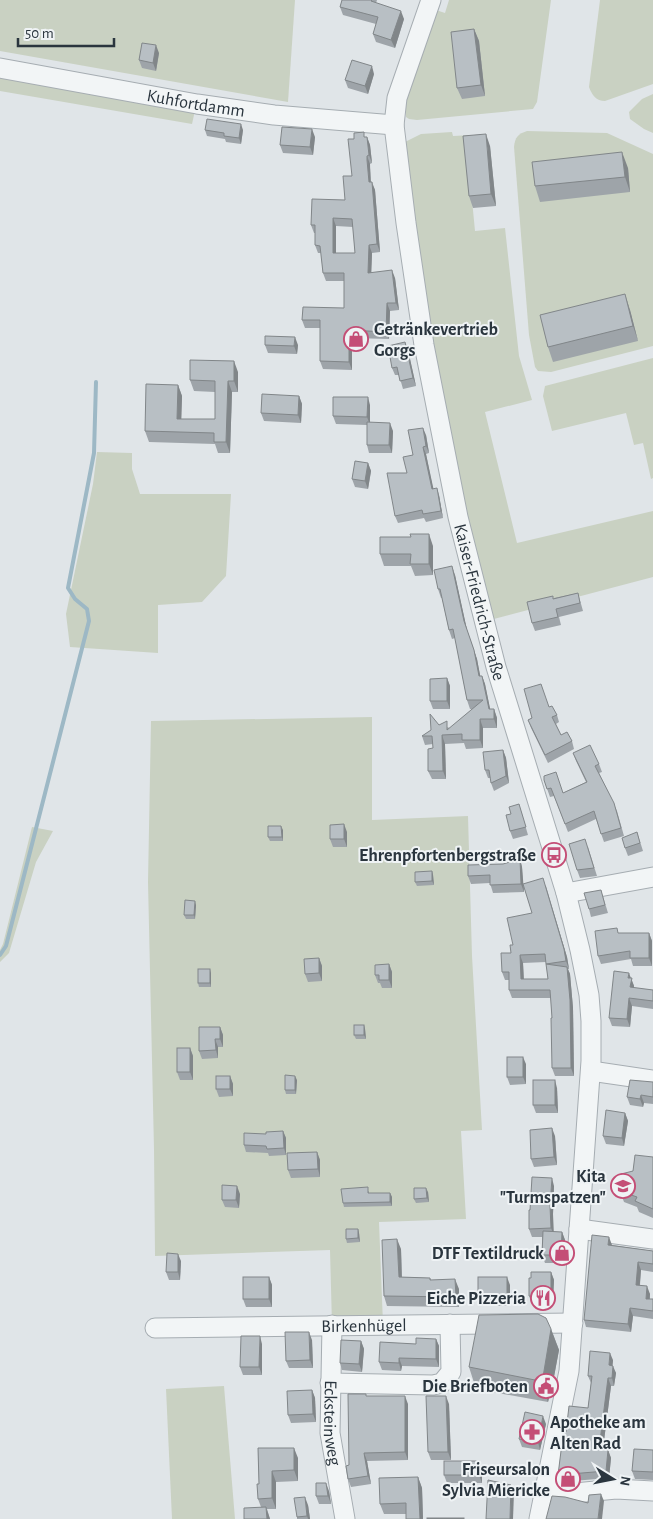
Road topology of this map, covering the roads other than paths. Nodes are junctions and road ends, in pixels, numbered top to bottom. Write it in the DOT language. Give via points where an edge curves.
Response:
graph roads {
  1 [pos="431,0"];
  2 [pos="0,68"];
  3 [pos="394,126"];
  4 [pos="653,877"];
  5 [pos="566,893"];
  6 [pos="590,1071"];
  7 [pos="653,1080"];
  8 [pos="580,1229"];
  9 [pos="653,1239"];
  10 [pos="573,1323"];
  11 [pos="450,1324"];
  12 [pos="332,1325"];
  13 [pos="155,1328"];
  14 [pos="330,1383"];
  15 [pos="653,1491"];
  16 [pos="545,1492"];
  17 [pos="345,1519"];
  18 [pos="539,1519"];
  1 -- 3 [label="street, Kaiser-Friedrich-Straße" via="397,98"];
  2 -- 3 [label="street, Kuhfortdamm" via="245,111"];
  3 -- 5 [label="street, Kaiser-Friedrich-Straße" via="426,364 458,517 496,667"];
  4 -- 5 [label="street"];
  5 -- 6 [label="street, Kaiser-Friedrich-Straße" via="589,995"];
  6 -- 7 [label="street"];
  6 -- 8 [label="street, Kaiser-Friedrich-Straße"];
  8 -- 9 [label="street"];
  8 -- 10 [label="street, Kaiser-Friedrich-Straße"];
  10 -- 11 [label="street, Birkenhügel"];
  10 -- 16 [label="street, Kaiser-Friedrich-Straße" via="569,1371"];
  11 -- 12 [label="street, Birkenhügel"];
  11 -- 14 [label="street" via="451,1372 442,1383"];
  12 -- 13 [label="street, Birkenhügel"];
  12 -- 14 [label="street, Ecksteinweg"];
  14 -- 17 [label="street, Ecksteinweg" via="330,1433"];
  15 -- 16 [label="street"];
  16 -- 18 [label="street, Kaiser-Friedrich-Straße"];
}
